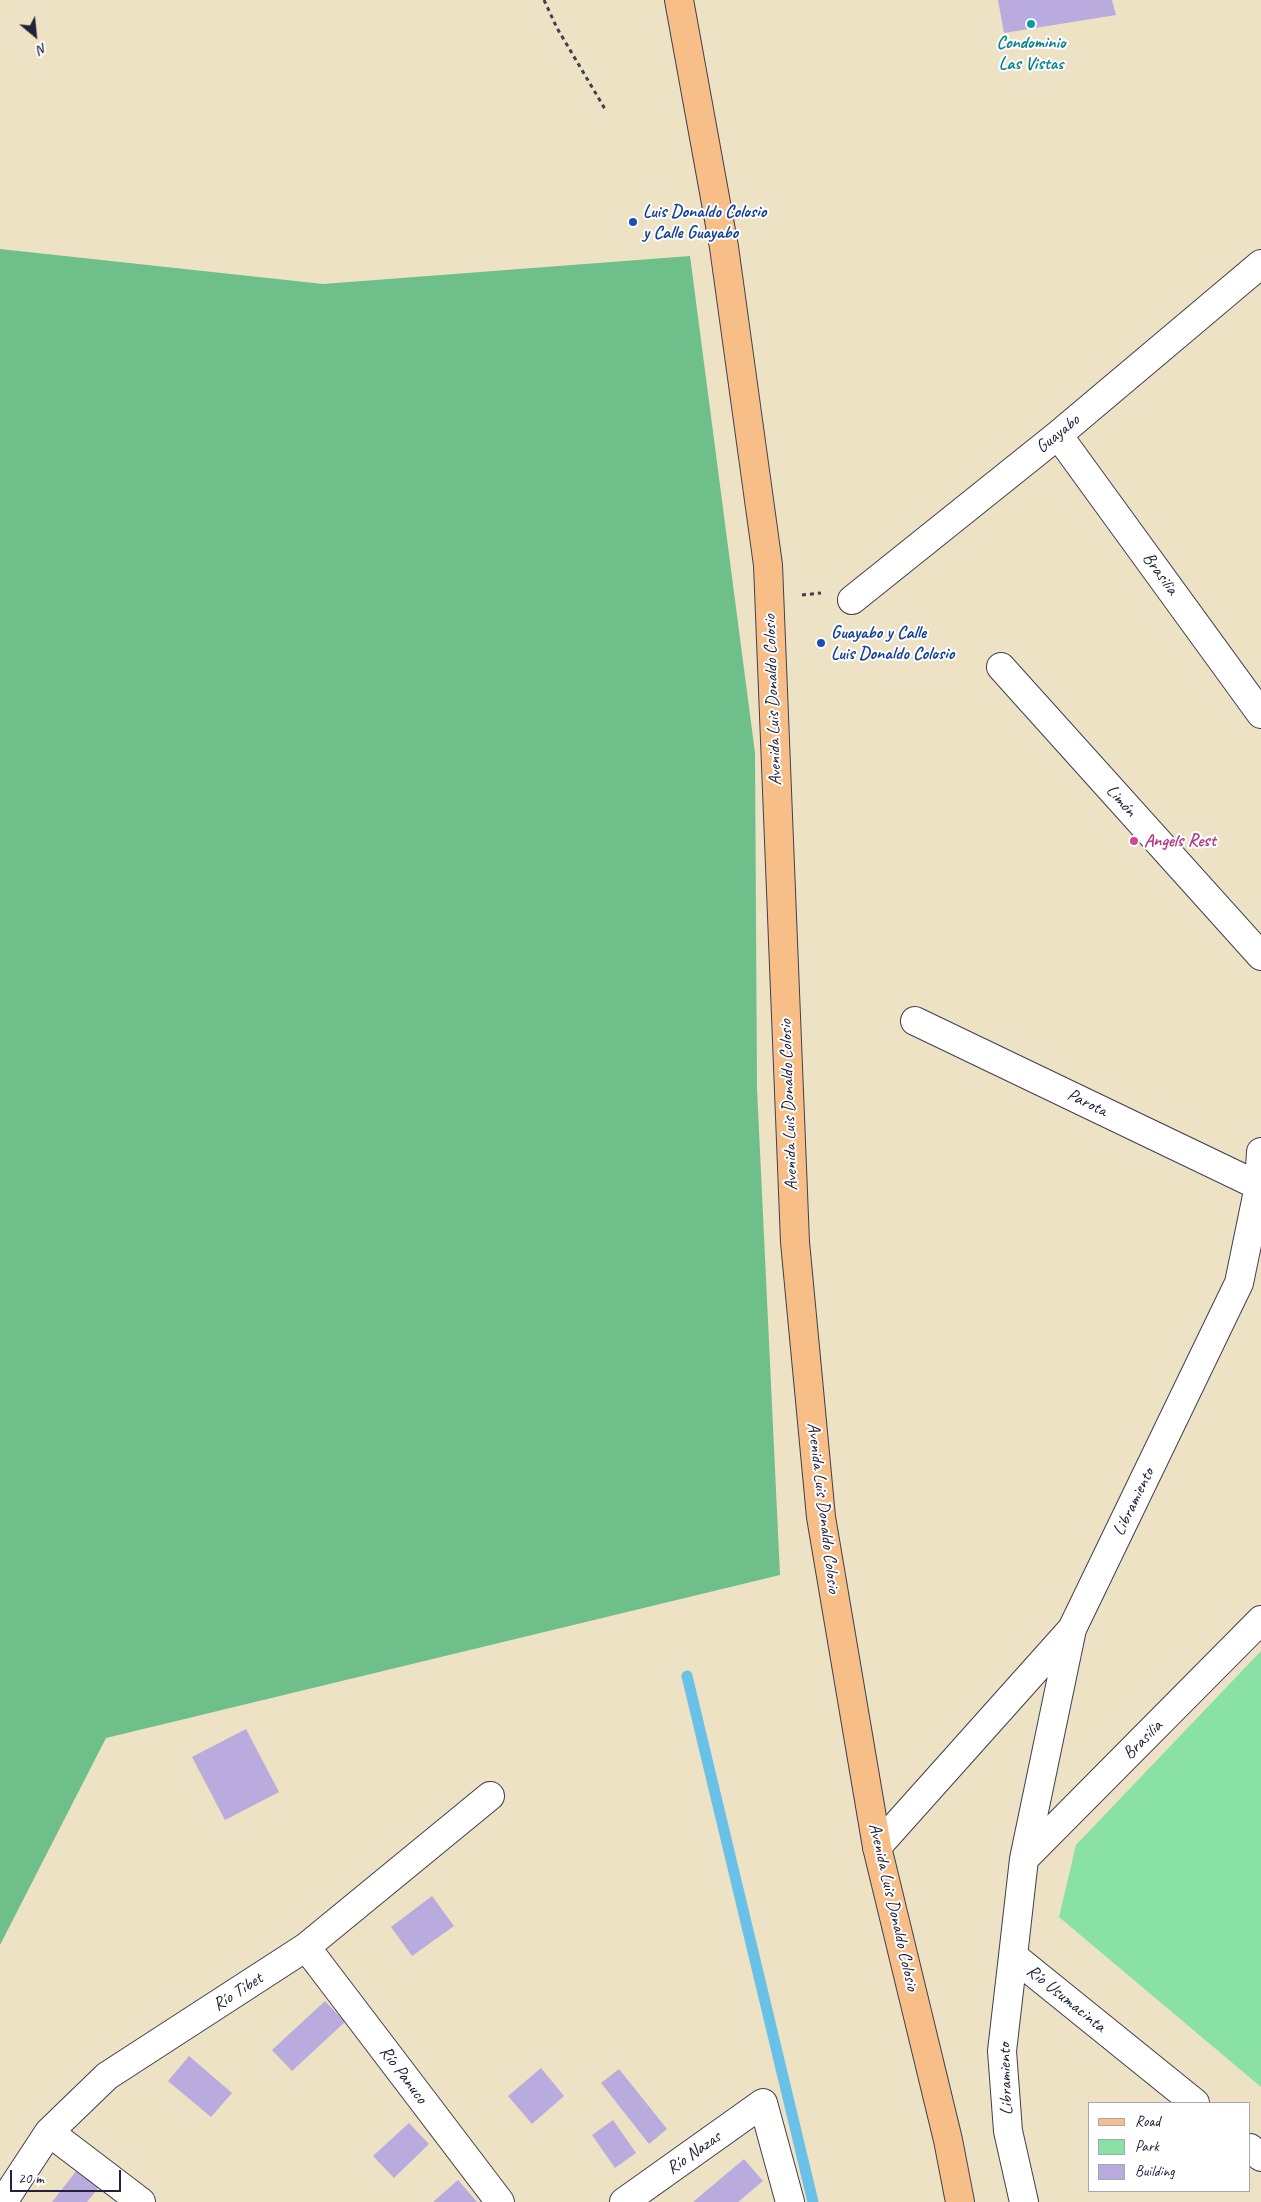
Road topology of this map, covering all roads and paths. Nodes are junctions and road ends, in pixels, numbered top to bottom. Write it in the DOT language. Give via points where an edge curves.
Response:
graph roads {
  1 [pos="544,0"];
  2 [pos="679,0"];
  3 [pos="605,109"];
  4 [pos="1261,264"];
  5 [pos="1058,435"];
  6 [pos="852,600"];
  7 [pos="1001,667"];
  8 [pos="1261,714"];
  9 [pos="1261,956"];
  10 [pos="915,1021"];
  11 [pos="1261,1152"];
  12 [pos="1259,1186"];
  13 [pos="1261,1620"];
  14 [pos="1072,1629"];
  15 [pos="490,1796"];
  16 [pos="877,1847"];
  17 [pos="1024,1859"];
  18 [pos="306,1947"];
  19 [pos="1013,1956"];
  20 [pos="1194,2102"];
  21 [pos="49,2132"];
  22 [pos="1251,2149"];
  23 [pos="1261,2157"];
  24 [pos="3,2202"];
  25 [pos="141,2202"];
  26 [pos="500,2202"];
  27 [pos="624,2202"];
  28 [pos="790,2202"];
  29 [pos="960,2202"];
  30 [pos="1024,2202"];
  1 -- 3 [label="path"];
  2 -- 16 [label="main road, Avenida Luis Donaldo Colosio" via="724,247 768,565 795,1242 821,1517"];
  4 -- 5 [label="street, Guayabo"];
  5 -- 6 [label="street, Guayabo"];
  5 -- 8 [label="street, Brasilia"];
  7 -- 9 [label="street, Limón"];
  10 -- 12 [label="street, Parota"];
  11 -- 12 [label="street, Libramiento"];
  12 -- 14 [label="street, Libramiento" via="1239,1283"];
  13 -- 17 [label="street, Brasilia"];
  14 -- 16 [label="street"];
  14 -- 17 [label="street, Libramiento"];
  15 -- 18 [label="street, Río Tibet"];
  16 -- 29 [label="main road, Avenida Luis Donaldo Colosio"];
  17 -- 19 [label="street, Río Usumacinta"];
  18 -- 21 [label="street, Río Tibet" via="107,2076"];
  18 -- 26 [label="street, Río Panuco"];
  19 -- 20 [label="street, Río Usumacinta"];
  19 -- 30 [label="street, Libramiento" via="1002,2051 1008,2131"];
  21 -- 24 [label="street, Río Tibet"];
  21 -- 25 [label="street"];
  22 -- 23 [label="street"];
  27 -- 28 [label="street, Río Nazas" via="763,2103"];
}
